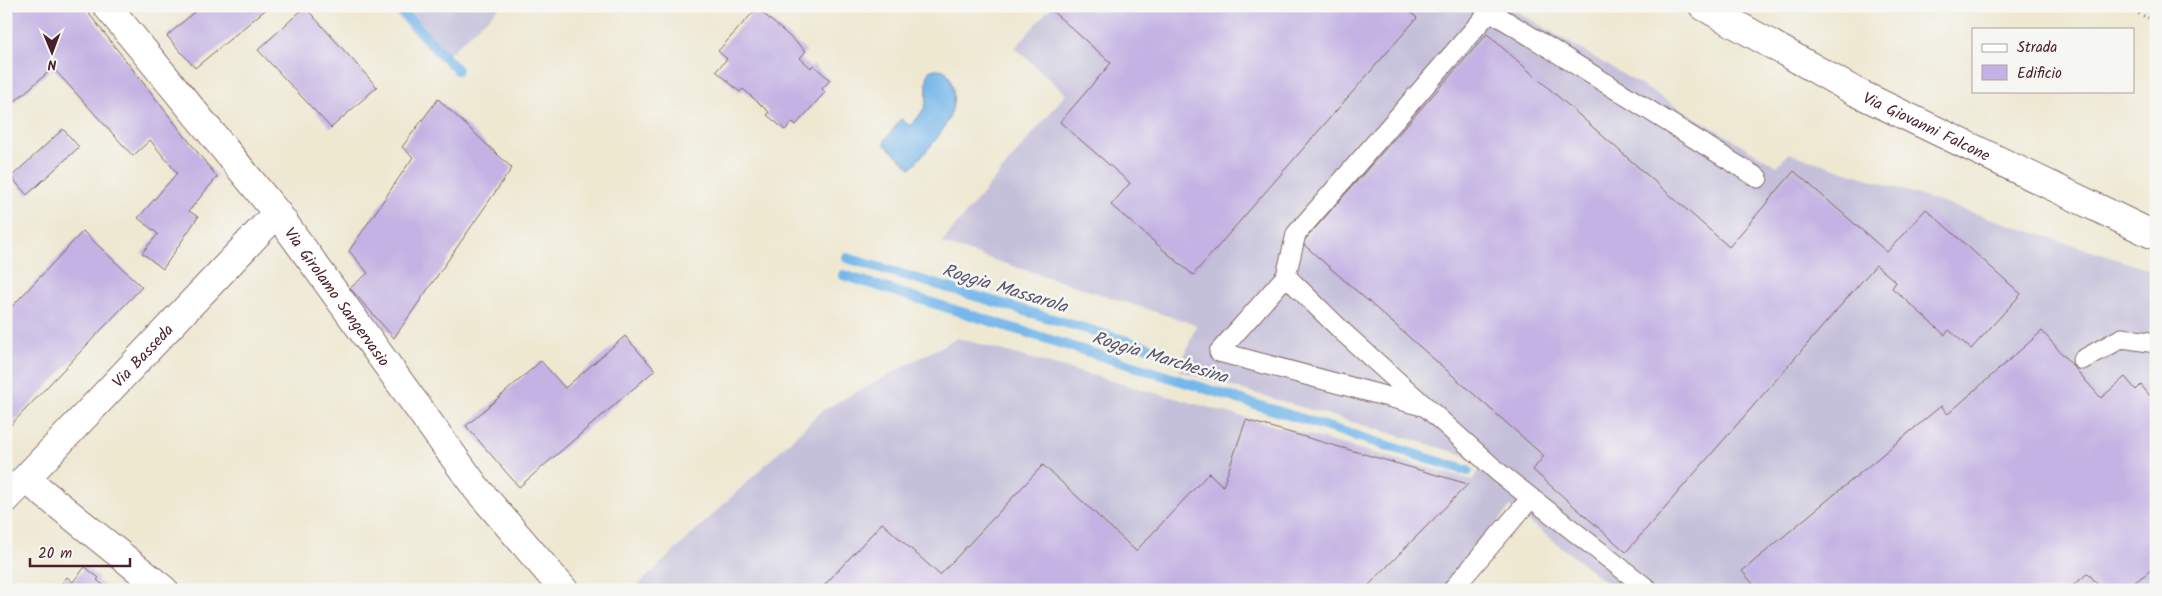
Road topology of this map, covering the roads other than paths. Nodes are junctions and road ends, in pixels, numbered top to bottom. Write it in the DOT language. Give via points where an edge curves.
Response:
graph roads {
  1 [pos="107,6"];
  2 [pos="1703,6"];
  3 [pos="1758,178"];
  4 [pos="277,213"];
  5 [pos="2153,229"];
  6 [pos="1286,276"];
  7 [pos="2156,343"];
  8 [pos="2082,360"];
  9 [pos="1426,407"];
  10 [pos="26,479"];
  11 [pos="1531,498"];
  12 [pos="6,499"];
  13 [pos="164,590"];
  14 [pos="564,590"];
  15 [pos="1452,590"];
  16 [pos="1649,590"];
  1 -- 4 [label="street, Via Girolamo Sangervasio"];
  2 -- 5 [label="street, Via Giovanni Falcone" via="1856,92"];
  3 -- 6 [label="lane" via="1490,11 1296,234"];
  4 -- 10 [label="street, Via Basseda"];
  4 -- 14 [label="street, Via Girolamo Sangervasio" via="477,489"];
  6 -- 9 [label="lane"];
  6 -- 9 [label="lane" via="1219,352"];
  7 -- 8 [label="lane" via="2122,338"];
  9 -- 11 [label="lane"];
  10 -- 12 [label="street, Via Basseda"];
  10 -- 13 [label="street"];
  11 -- 15 [label="lane"];
  11 -- 16 [label="lane"];
}
